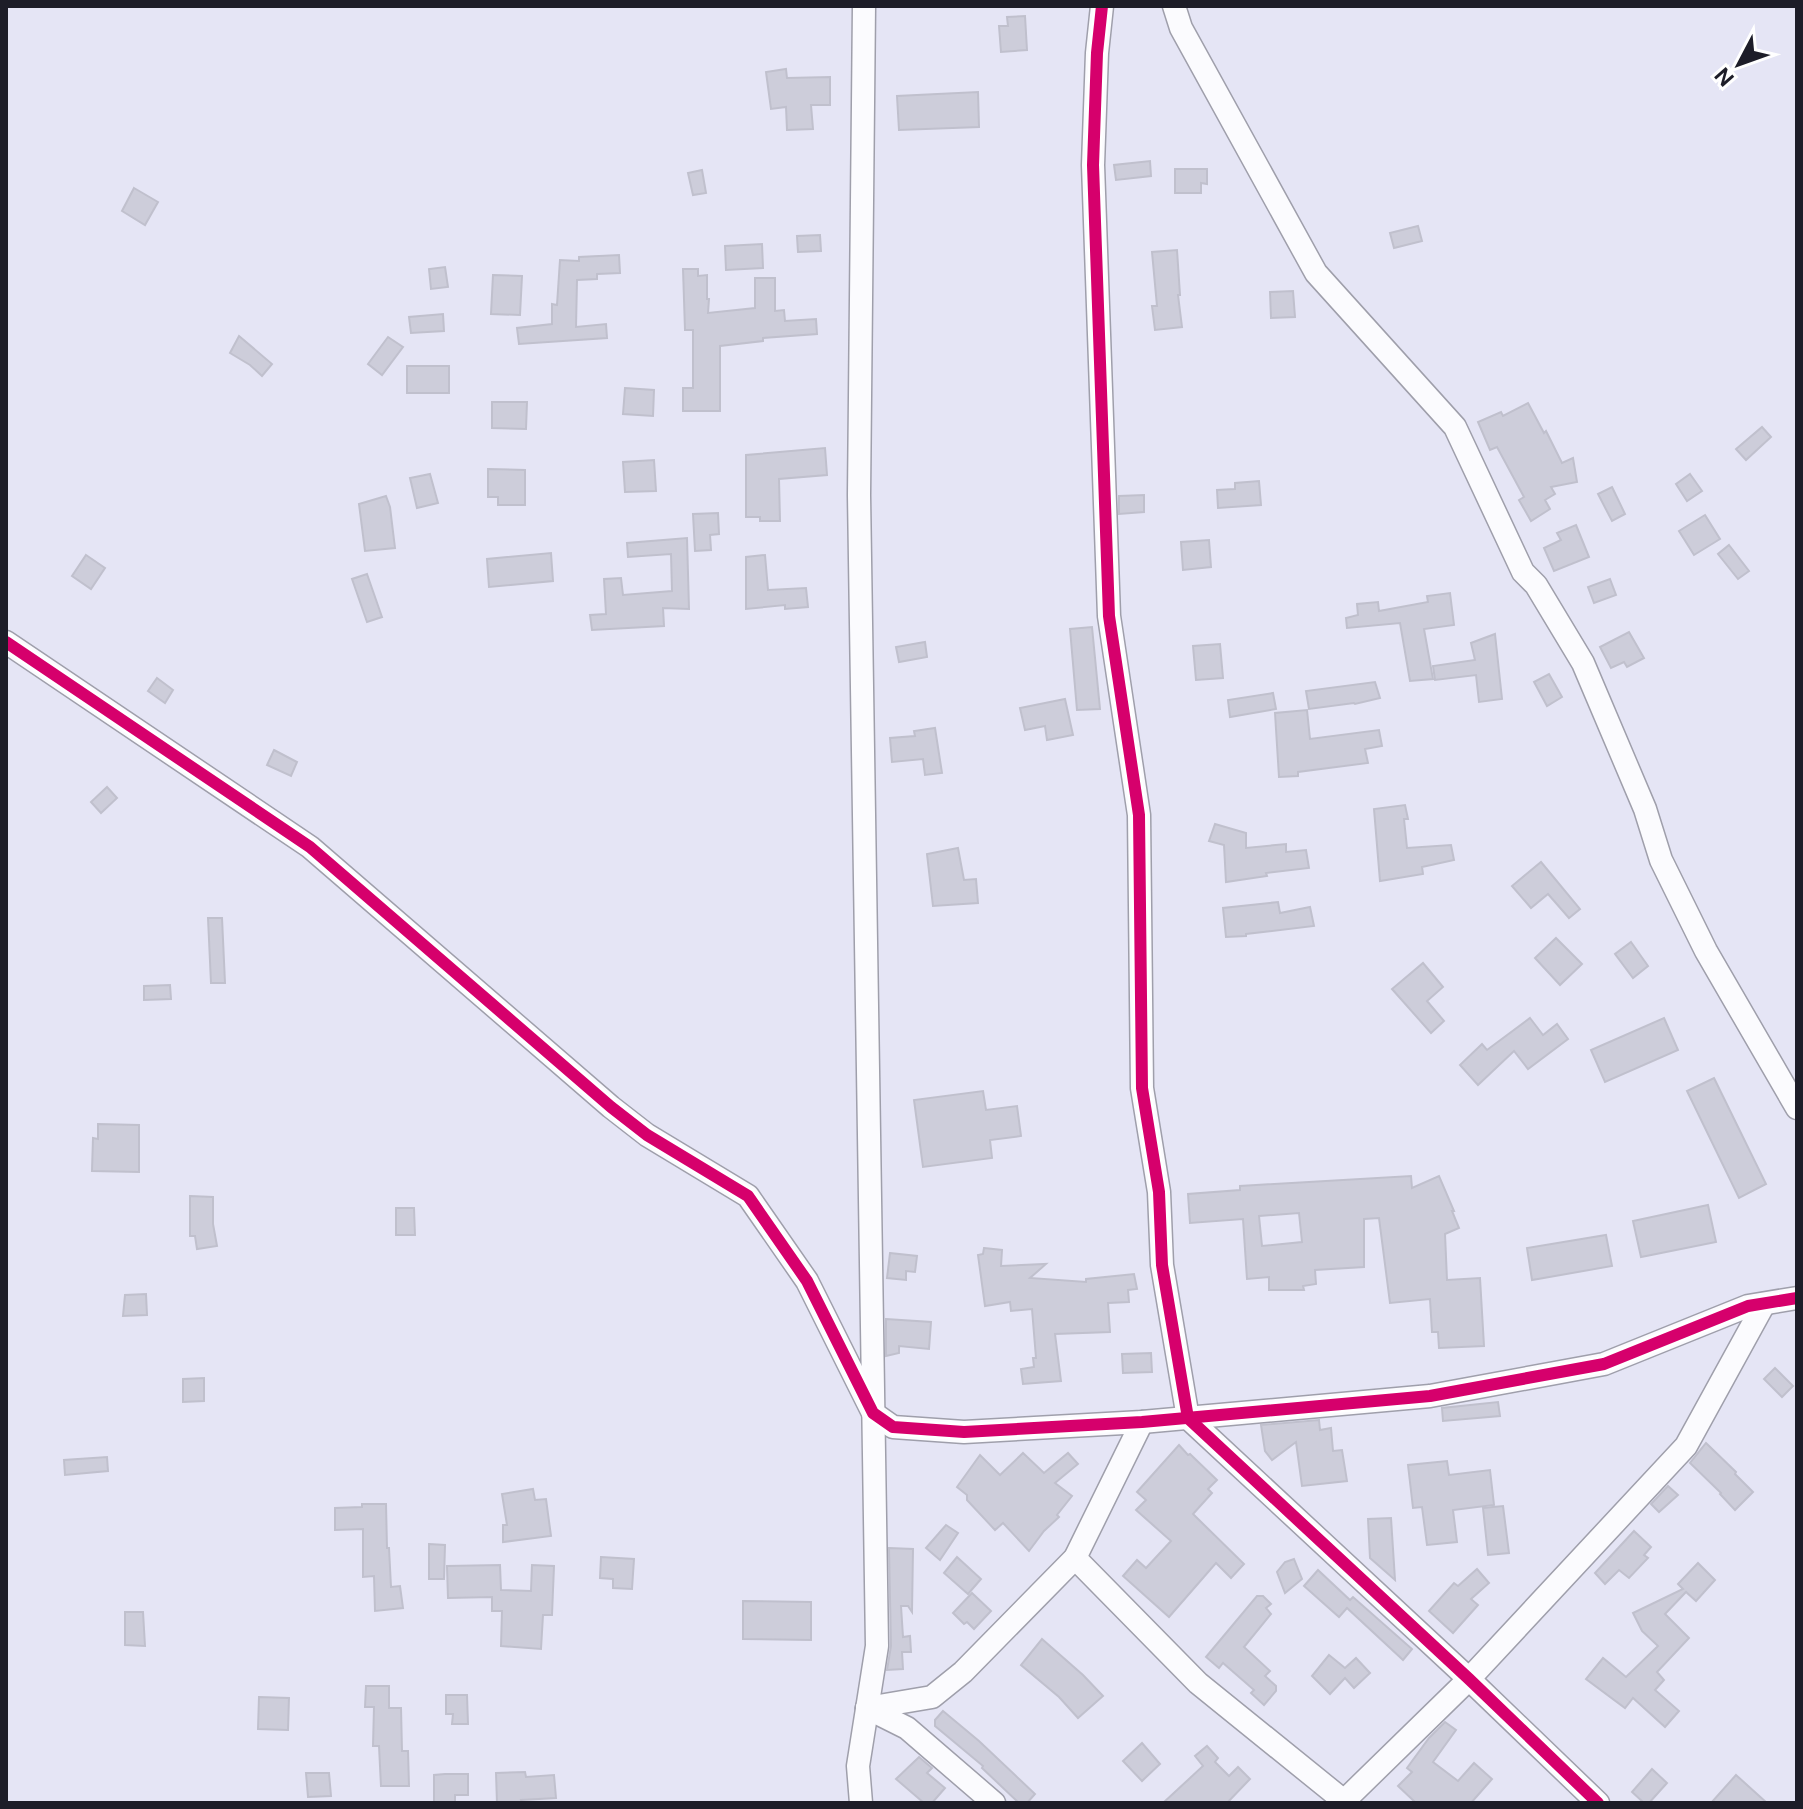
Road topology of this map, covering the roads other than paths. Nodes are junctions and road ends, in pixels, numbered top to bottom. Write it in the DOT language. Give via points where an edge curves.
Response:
graph roads {
  1 [pos="864,6"];
  2 [pos="1102,6"];
  3 [pos="1174,6"];
  4 [pos="6,642"];
  5 [pos="1797,1108"];
  6 [pos="1797,1298"];
  7 [pos="1764,1304"];
  8 [pos="873,1413"];
  9 [pos="1188,1418"];
  10 [pos="1142,1422"];
  11 [pos="1075,1558"];
  12 [pos="1469,1679"];
  13 [pos="867,1708"];
  14 [pos="1343,1802"];
  15 [pos="861,1803"];
  16 [pos="994,1803"];
  17 [pos="1598,1803"];
  1 -- 8 [label="street" via="859,495"];
  2 -- 9 [label="street" via="1093,165 1109,616 1139,815 1142,1088 1159,1192 1162,1265"];
  3 -- 5 [label="street" via="1181,28 1316,273 1455,427 1523,572 1583,663 1661,860 1706,951"];
  4 -- 8 [label="street" via="310,847 611,1107 748,1196 807,1281"];
  6 -- 7 [label="street"];
  7 -- 9 [label="street" via="1604,1364 1430,1396"];
  7 -- 12 [label="street" via="1686,1446"];
  8 -- 10 [label="street" via="893,1427 964,1432"];
  8 -- 13 [label="street" via="877,1646"];
  9 -- 10 [label="street"];
  9 -- 12 [label="street"];
  10 -- 11 [label="street"];
  11 -- 13 [label="street" via="932,1697"];
  11 -- 14 [label="street" via="1198,1683"];
  12 -- 14 [label="street"];
  12 -- 17 [label="street"];
  13 -- 15 [label="street" via="858,1766"];
  13 -- 16 [label="street" via="907,1728"];
}
